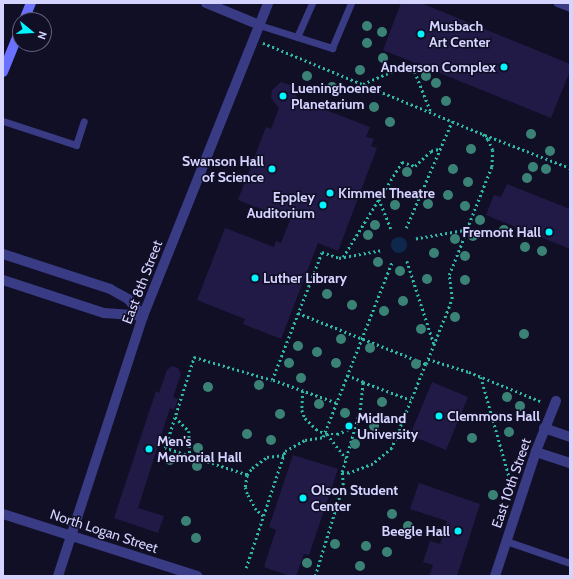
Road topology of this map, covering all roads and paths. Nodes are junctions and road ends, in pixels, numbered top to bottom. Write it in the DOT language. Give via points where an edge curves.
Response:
graph roads {
  1 [pos="206,3"];
  2 [pos="268,3"];
  3 [pos="312,3"];
  4 [pos="351,3"];
  5 [pos="557,3"];
  6 [pos="570,8"];
  7 [pos="259,25"];
  8 [pos="297,37"];
  9 [pos="253,39"];
  10 [pos="12,50"];
  11 [pos="3,72"];
  12 [pos="363,84"];
  13 [pos="431,112"];
  14 [pos="3,121"];
  15 [pos="84,121"];
  16 [pos="452,121"];
  17 [pos="483,134"];
  18 [pos="439,148"];
  19 [pos="570,168"];
  20 [pos="379,199"];
  21 [pos="406,228"];
  22 [pos="391,229"];
  23 [pos="467,230"];
  24 [pos="416,239"];
  25 [pos="382,250"];
  26 [pos="3,254"];
  27 [pos="343,257"];
  28 [pos="407,261"];
  29 [pos="392,262"];
  30 [pos="3,280"];
  31 [pos="298,313"];
  32 [pos="143,316"];
  33 [pos="362,339"];
  34 [pos="434,345"];
  35 [pos="428,359"];
  36 [pos="426,364"];
  37 [pos="347,376"];
  38 [pos="481,377"];
  39 [pos="272,380"];
  40 [pos="363,382"];
  41 [pos="303,391"];
  42 [pos="411,400"];
  43 [pos="540,401"];
  44 [pos="556,401"];
  45 [pos="336,403"];
  46 [pos="175,417"];
  47 [pos="355,427"];
  48 [pos="544,428"];
  49 [pos="325,434"];
  50 [pos="570,437"];
  51 [pos="536,452"];
  52 [pos="284,455"];
  53 [pos="190,457"];
  54 [pos="346,458"];
  55 [pos="570,463"];
  56 [pos="342,472"];
  57 [pos="247,475"];
  58 [pos="510,483"];
  59 [pos="3,514"];
  60 [pos="263,516"];
  61 [pos="71,535"];
  62 [pos="506,541"];
  63 [pos="570,563"];
  64 [pos="246,568"];
  65 [pos="58,576"];
  66 [pos="197,576"];
  67 [pos="315,576"];
  68 [pos="495,576"];
  1 -- 7 [label="street"];
  2 -- 7 [label="street, East 8th Street"];
  3 -- 8 [label="lane"];
  4 -- 8 [label="lane" via="332,48"];
  5 -- 6 [label="lane"];
  7 -- 8 [label="lane"];
  7 -- 9 [label="street, East 8th Street"];
  9 -- 12 [label="path"];
  9 -- 32 [label="street, East 8th Street"];
  10 -- 11 [label="main road"];
  12 -- 13 [label="path"];
  12 -- 13 [label="path" via="407,64 413,66"];
  13 -- 16 [label="path"];
  14 -- 15 [label="lane" via="76,145"];
  16 -- 17 [label="path"];
  16 -- 18 [label="path"];
  17 -- 19 [label="path"];
  17 -- 23 [label="path" via="493,150 492,167"];
  18 -- 20 [label="path" via="431,151 415,166 402,162"];
  18 -- 21 [label="path"];
  20 -- 22 [label="path"];
  20 -- 27 [label="path"];
  23 -- 24 [label="path"];
  23 -- 34 [label="path" via="449,275 452,299"];
  25 -- 27 [label="path"];
  26 -- 32 [label="street" via="110,289 128,299"];
  27 -- 31 [label="path" via="322,252"];
  28 -- 34 [label="path"];
  29 -- 33 [label="path"];
  30 -- 32 [label="street" via="104,313"];
  31 -- 33 [label="path"];
  31 -- 39 [label="path"];
  32 -- 61 [label="street, East 8th Street"];
  33 -- 36 [label="path"];
  33 -- 37 [label="path"];
  34 -- 35 [label="path"];
  35 -- 36 [label="path"];
  35 -- 38 [label="path"];
  36 -- 42 [label="path"];
  37 -- 40 [label="path"];
  37 -- 45 [label="path"];
  38 -- 43 [label="path"];
  38 -- 58 [label="path"];
  39 -- 41 [label="path"];
  39 -- 46 [label="path" via="194,357"];
  40 -- 42 [label="path"];
  40 -- 47 [label="path"];
  41 -- 45 [label="path"];
  41 -- 49 [label="path" via="302,410 305,418 316,430"];
  42 -- 56 [label="path" via="386,454 355,473"];
  44 -- 48 [label="street, East 10th Street"];
  45 -- 49 [label="path"];
  46 -- 53 [label="path" via="189,431"];
  46 -- 53 [label="path" via="164,448"];
  47 -- 49 [label="path" via="337,434"];
  47 -- 54 [label="path"];
  48 -- 50 [label="street"];
  48 -- 51 [label="street, East 10th Street"];
  49 -- 52 [label="path" via="289,448"];
  49 -- 54 [label="path"];
  51 -- 55 [label="street"];
  51 -- 62 [label="street, East 10th Street"];
  52 -- 57 [label="path" via="267,457"];
  52 -- 60 [label="path"];
  53 -- 57 [label="path"];
  54 -- 56 [label="path"];
  56 -- 67 [label="path" via="343,485"];
  57 -- 60 [label="path" via="247,494 256,510"];
  59 -- 61 [label="street, North Logan Street"];
  60 -- 64 [label="path"];
  61 -- 65 [label="street, East 8th Street"];
  61 -- 66 [label="street, North Logan Street"];
  62 -- 63 [label="lane"];
  62 -- 68 [label="street, East 10th Street"];
}
